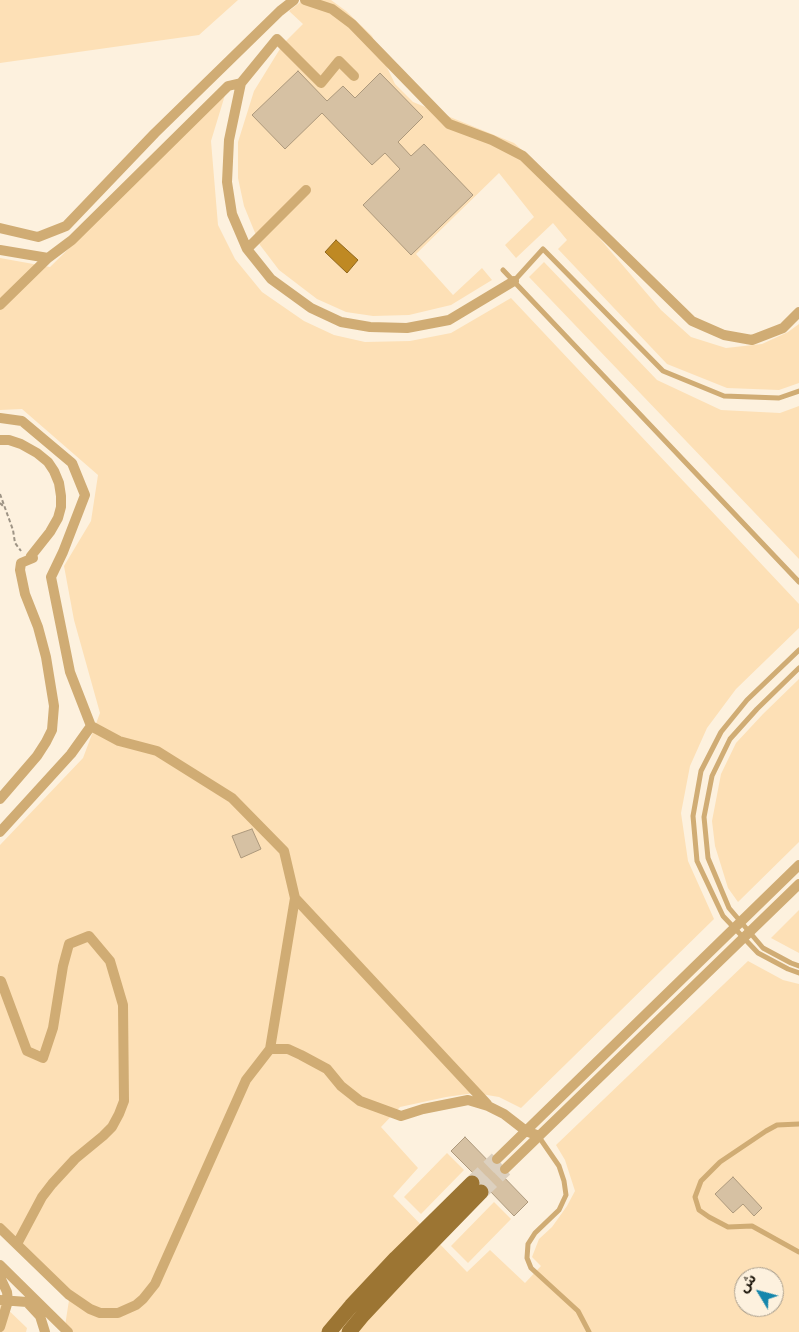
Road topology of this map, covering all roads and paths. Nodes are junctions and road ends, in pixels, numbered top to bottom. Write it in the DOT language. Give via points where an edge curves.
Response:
graph roads {
  1 [pos="294,0"];
  2 [pos="305,0"];
  3 [pos="354,76"];
  4 [pos="241,83"];
  5 [pos="306,190"];
  6 [pos="0,228"];
  7 [pos="0,250"];
  8 [pos="247,250"];
  9 [pos="48,258"];
  10 [pos="503,270"];
  11 [pos="514,281"];
  12 [pos="0,305"];
  13 [pos="799,312"];
  14 [pos="799,391"];
  15 [pos="0,418"];
  16 [pos="0,440"];
  17 [pos="0,494"];
  18 [pos="0,503"];
  19 [pos="7,510"];
  20 [pos="33,558"];
  21 [pos="799,582"];
  22 [pos="799,650"];
  23 [pos="799,668"];
  24 [pos="91,726"];
  25 [pos="0,798"];
  26 [pos="0,832"];
  27 [pos="799,865"];
  28 [pos="799,884"];
  29 [pos="295,898"];
  30 [pos="737,925"];
  31 [pos="746,934"];
  32 [pos="799,966"];
  33 [pos="799,973"];
  34 [pos="0,981"];
  35 [pos="0,985"];
  36 [pos="270,1049"];
  37 [pos="488,1106"];
  38 [pos="799,1124"];
  39 [pos="526,1131"];
  40 [pos="539,1136"];
  41 [pos="497,1159"];
  42 [pos="505,1169"];
  43 [pos="0,1228"];
  44 [pos="17,1244"];
  45 [pos="799,1252"];
  46 [pos="0,1265"];
  47 [pos="0,1277"];
  48 [pos="4,1300"];
  49 [pos="0,1326"];
  50 [pos="47,1332"];
  51 [pos="59,1332"];
  52 [pos="68,1332"];
  53 [pos="329,1332"];
  54 [pos="349,1332"];
  55 [pos="589,1332"];
  1 -- 6 [label="street" via="155,133 66,226 38,238"];
  2 -- 13 [label="street" via="332,9 352,24 449,124 523,156 692,321 724,335 752,340 783,328"];
  3 -- 4 [label="street" via="339,61 321,83 277,38"];
  4 -- 8 [label="street" via="229,140 227,182 232,214"];
  4 -- 9 [label="street" via="228,86 72,240"];
  5 -- 8 [label="street"];
  7 -- 9 [label="street"];
  8 -- 11 [label="street" via="271,279 311,308 341,322 370,327 407,328 449,320"];
  9 -- 12 [label="street"];
  10 -- 11 [label="lane"];
  11 -- 14 [label="lane" via="543,249 663,371 724,396 779,398"];
  11 -- 21 [label="lane"];
  15 -- 24 [label="street" via="22,421 72,463 85,495 51,576 70,672"];
  16 -- 20 [label="street" via="9,440 36,452 48,462 59,483 61,507 58,518 31,556"];
  17 -- 19 [label="path"];
  18 -- 19 [label="path"];
  19 -- 20 [label="path" via="16,543 20,550"];
  20 -- 25 [label="street" via="21,564 20,579 46,656 54,718 52,730 37,756"];
  22 -- 30 [label="lane" via="747,700 721,732 701,771 692,816 697,861 723,916"];
  23 -- 30 [label="lane" via="730,740 712,776 704,817 708,858"];
  24 -- 26 [label="street" via="71,754"];
  24 -- 29 [label="street" via="119,740 157,751 232,798 284,851"];
  27 -- 30 [label="street"];
  28 -- 31 [label="street"];
  29 -- 36 [label="street"];
  29 -- 37 [label="street"];
  30 -- 31 [label="lane"];
  30 -- 31 [label="lane"];
  30 -- 39 [label="street"];
  31 -- 32 [label="lane" via="763,948"];
  31 -- 33 [label="lane" via="758,953"];
  31 -- 40 [label="street"];
  34 -- 35 [label="street"];
  34 -- 44 [label="street" via="27,1051 43,1058 53,1028 69,944 89,936 110,961 123,1005 124,1101 119,1114 103,1136 52,1184"];
  36 -- 37 [label="street" via="288,1049 301,1055 327,1069 360,1101 401,1116 468,1100"];
  36 -- 44 [label="street" via="246,1080 155,1284 136,1305 118,1313 100,1313 90,1309 68,1294"];
  37 -- 39 [label="street"];
  38 -- 45 [label="lane" via="777,1125 766,1130 720,1162 701,1181 695,1196 699,1210 709,1217 728,1227 752,1226"];
  39 -- 40 [label="street"];
  39 -- 41 [label="street"];
  40 -- 42 [label="street"];
  40 -- 55 [label="lane" via="559,1166 566,1196 559,1210 528,1244 527,1258 531,1268 578,1311"];
  43 -- 44 [label="street"];
  46 -- 52 [label="street"];
  47 -- 48 [label="street" via="8,1292"];
  48 -- 49 [label="street"];
  48 -- 50 [label="street" via="26,1302 40,1316"];
  50 -- 51 [label="street"];
  53 -- 54 [label="main road" via="396,1258 477,1188"];
}
